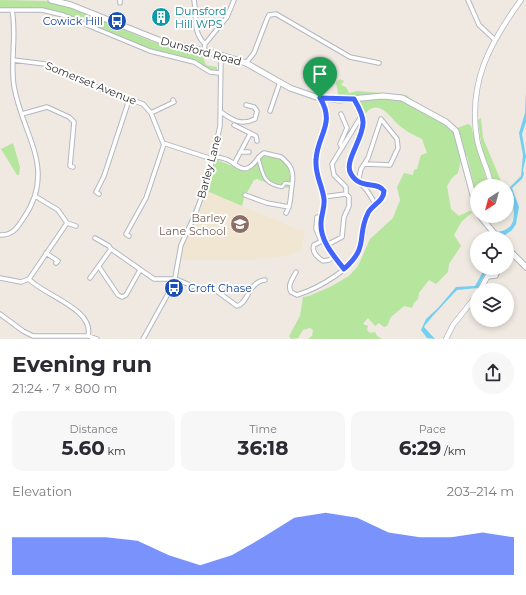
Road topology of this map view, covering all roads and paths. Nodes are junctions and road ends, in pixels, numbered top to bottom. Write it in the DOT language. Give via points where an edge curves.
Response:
graph roads {
  1 [pos="51,0"];
  2 [pos="194,0"];
  3 [pos="234,0"];
  4 [pos="468,0"];
  5 [pos="521,0"];
  6 [pos="0,10"];
  7 [pos="12,10"];
  8 [pos="494,39"];
  9 [pos="205,44"];
  10 [pos="204,50"];
  11 [pos="221,55"];
  12 [pos="14,60"];
  13 [pos="246,63"];
  14 [pos="379,64"];
  15 [pos="220,73"];
  16 [pos="280,82"];
  17 [pos="320,98"];
  18 [pos="354,99"];
  19 [pos="129,100"];
  20 [pos="174,102"];
  21 [pos="246,105"];
  22 [pos="270,111"];
  23 [pos="221,112"];
  24 [pos="151,113"];
  25 [pos="22,114"];
  26 [pos="341,114"];
  27 [pos="362,115"];
  28 [pos="234,125"];
  29 [pos="250,134"];
  30 [pos="257,141"];
  31 [pos="164,144"];
  32 [pos="342,148"];
  33 [pos="240,152"];
  34 [pos="249,152"];
  35 [pos="258,157"];
  36 [pos="213,158"];
  37 [pos="234,164"];
  38 [pos="365,164"];
  39 [pos="70,166"];
  40 [pos="489,179"];
  41 [pos="358,182"];
  42 [pos="292,184"];
  43 [pos="362,185"];
  44 [pos="470,185"];
  45 [pos="96,192"];
  46 [pos="346,194"];
  47 [pos="245,195"];
  48 [pos="35,196"];
  49 [pos="323,197"];
  50 [pos="376,204"];
  51 [pos="289,207"];
  52 [pos="286,213"];
  53 [pos="316,217"];
  54 [pos="67,223"];
  55 [pos="486,223"];
  56 [pos="76,226"];
  57 [pos="492,231"];
  58 [pos="126,234"];
  59 [pos="0,235"];
  60 [pos="95,238"];
  61 [pos="323,240"];
  62 [pos="327,245"];
  63 [pos="111,250"];
  64 [pos="46,253"];
  65 [pos="514,255"];
  66 [pos="334,257"];
  67 [pos="58,260"];
  68 [pos="99,266"];
  69 [pos="526,267"];
  70 [pos="344,269"];
  71 [pos="140,270"];
  72 [pos="296,272"];
  73 [pos="496,275"];
  74 [pos="487,277"];
  75 [pos="0,278"];
  76 [pos="90,278"];
  77 [pos="29,279"];
  78 [pos="176,279"];
  79 [pos="265,280"];
  80 [pos="484,283"];
  81 [pos="470,304"];
  82 [pos="0,314"];
  83 [pos="88,336"];
  84 [pos="98,339"];
  85 [pos="143,339"];
  86 [pos="446,339"];
  1 -- 10 [label="main road, Dunsford Road" via="71,5 161,41"];
  2 -- 9 [label="street" via="196,30"];
  3 -- 9 [label="street" via="224,22"];
  4 -- 8 [label="street" via="479,25"];
  5 -- 8 [label="street"];
  6 -- 7 [label="street"];
  7 -- 12 [label="street"];
  7 -- 15 [label="street" via="42,10 63,15 150,51 194,62 210,72"];
  8 -- 40 [label="street" via="479,77 475,107 477,139"];
  9 -- 10 [label="street"];
  10 -- 11 [label="main road, Dunsford Road"];
  11 -- 13 [label="main road, Dunsford Road"];
  11 -- 15 [label="street, Barley Lane"];
  12 -- 19 [label="street, Somerset Avenue" via="45,64"];
  12 -- 25 [label="street" via="13,83"];
  13 -- 14 [label="street" via="254,52 267,19 270,15 276,14 350,57"];
  13 -- 16 [label="main road, Dunsford Road"];
  15 -- 23 [label="street, Barley Lane"];
  16 -- 17 [label="main road, Dunsford Road"];
  16 -- 22 [label="street"];
  17 -- 18 [label="main road, Dunsford Road"];
  17 -- 49 [label="street" via="327,123 316,158 316,174"];
  18 -- 27 [label="street"];
  18 -- 44 [label="main road, Dunsford Road" via="383,96 402,98 446,122 456,131 460,141"];
  19 -- 24 [label="street, Somerset Avenue" via="144,104"];
  19 -- 45 [label="street" via="104,176"];
  20 -- 24 [label="street"];
  21 -- 23 [label="street" via="254,107 257,111 255,120 247,123 238,122"];
  23 -- 36 [label="street, Barley Lane"];
  24 -- 31 [label="street"];
  25 -- 39 [label="street" via="48,107 73,120 75,124"];
  25 -- 48 [label="street" via="39,166"];
  26 -- 32 [label="street" via="347,128 340,144"];
  27 -- 32 [label="street"];
  27 -- 41 [label="street" via="362,132 348,167"];
  28 -- 29 [label="street"];
  29 -- 30 [label="street" via="256,137"];
  29 -- 33 [label="street"];
  31 -- 36 [label="street"];
  31 -- 58 [label="street" via="146,198"];
  32 -- 46 [label="street" via="333,162 332,169 334,175 345,185"];
  33 -- 34 [label="street"];
  33 -- 37 [label="street"];
  35 -- 37 [label="street" via="247,168"];
  35 -- 42 [label="street" via="266,180 282,187 285,183"];
  35 -- 42 [label="street" via="267,153 281,157 292,170"];
  36 -- 37 [label="street" via="228,160"];
  36 -- 78 [label="street, Barley Lane" via="194,217 181,245"];
  38 -- 38 [label="street" via="390,165 396,154 397,139 381,119"];
  38 -- 41 [label="street"];
  41 -- 43 [label="street"];
  42 -- 51 [label="street"];
  43 -- 50 [label="street"];
  43 -- 50 [label="street" via="384,190 384,195"];
  46 -- 49 [label="street"];
  46 -- 62 [label="street" via="350,203 344,217 342,237"];
  47 -- 51 [label="street"];
  48 -- 54 [label="street" via="58,210"];
  48 -- 59 [label="street" via="30,209 16,229 9,234"];
  49 -- 61 [label="street"];
  50 -- 70 [label="street" via="367,214 358,252"];
  51 -- 52 [label="street"];
  53 -- 61 [label="street" via="316,228"];
  54 -- 56 [label="street"];
  54 -- 64 [label="street"];
  55 -- 57 [label="main road"];
  60 -- 63 [label="street"];
  61 -- 62 [label="street"];
  61 -- 66 [label="street" via="313,247 316,256 325,261"];
  62 -- 66 [label="street"];
  63 -- 68 [label="street"];
  63 -- 71 [label="street"];
  64 -- 67 [label="street"];
  64 -- 77 [label="street"];
  65 -- 69 [label="main road"];
  66 -- 70 [label="street"];
  68 -- 71 [label="street" via="118,295 122,297 126,295"];
  68 -- 76 [label="street"];
  70 -- 72 [label="street" via="334,277 297,295 289,289"];
  71 -- 78 [label="street" via="154,279"];
  73 -- 74 [label="street"];
  74 -- 80 [label="street"];
  75 -- 77 [label="street" via="16,282"];
  77 -- 83 [label="street" via="73,307 87,322"];
  78 -- 79 [label="street" via="192,286 214,289 237,306 257,283"];
  78 -- 85 [label="street, Barley Lane"];
  81 -- 86 [label="street" via="453,325"];
  82 -- 83 [label="street" via="33,336"];
  83 -- 84 [label="street"];
}
